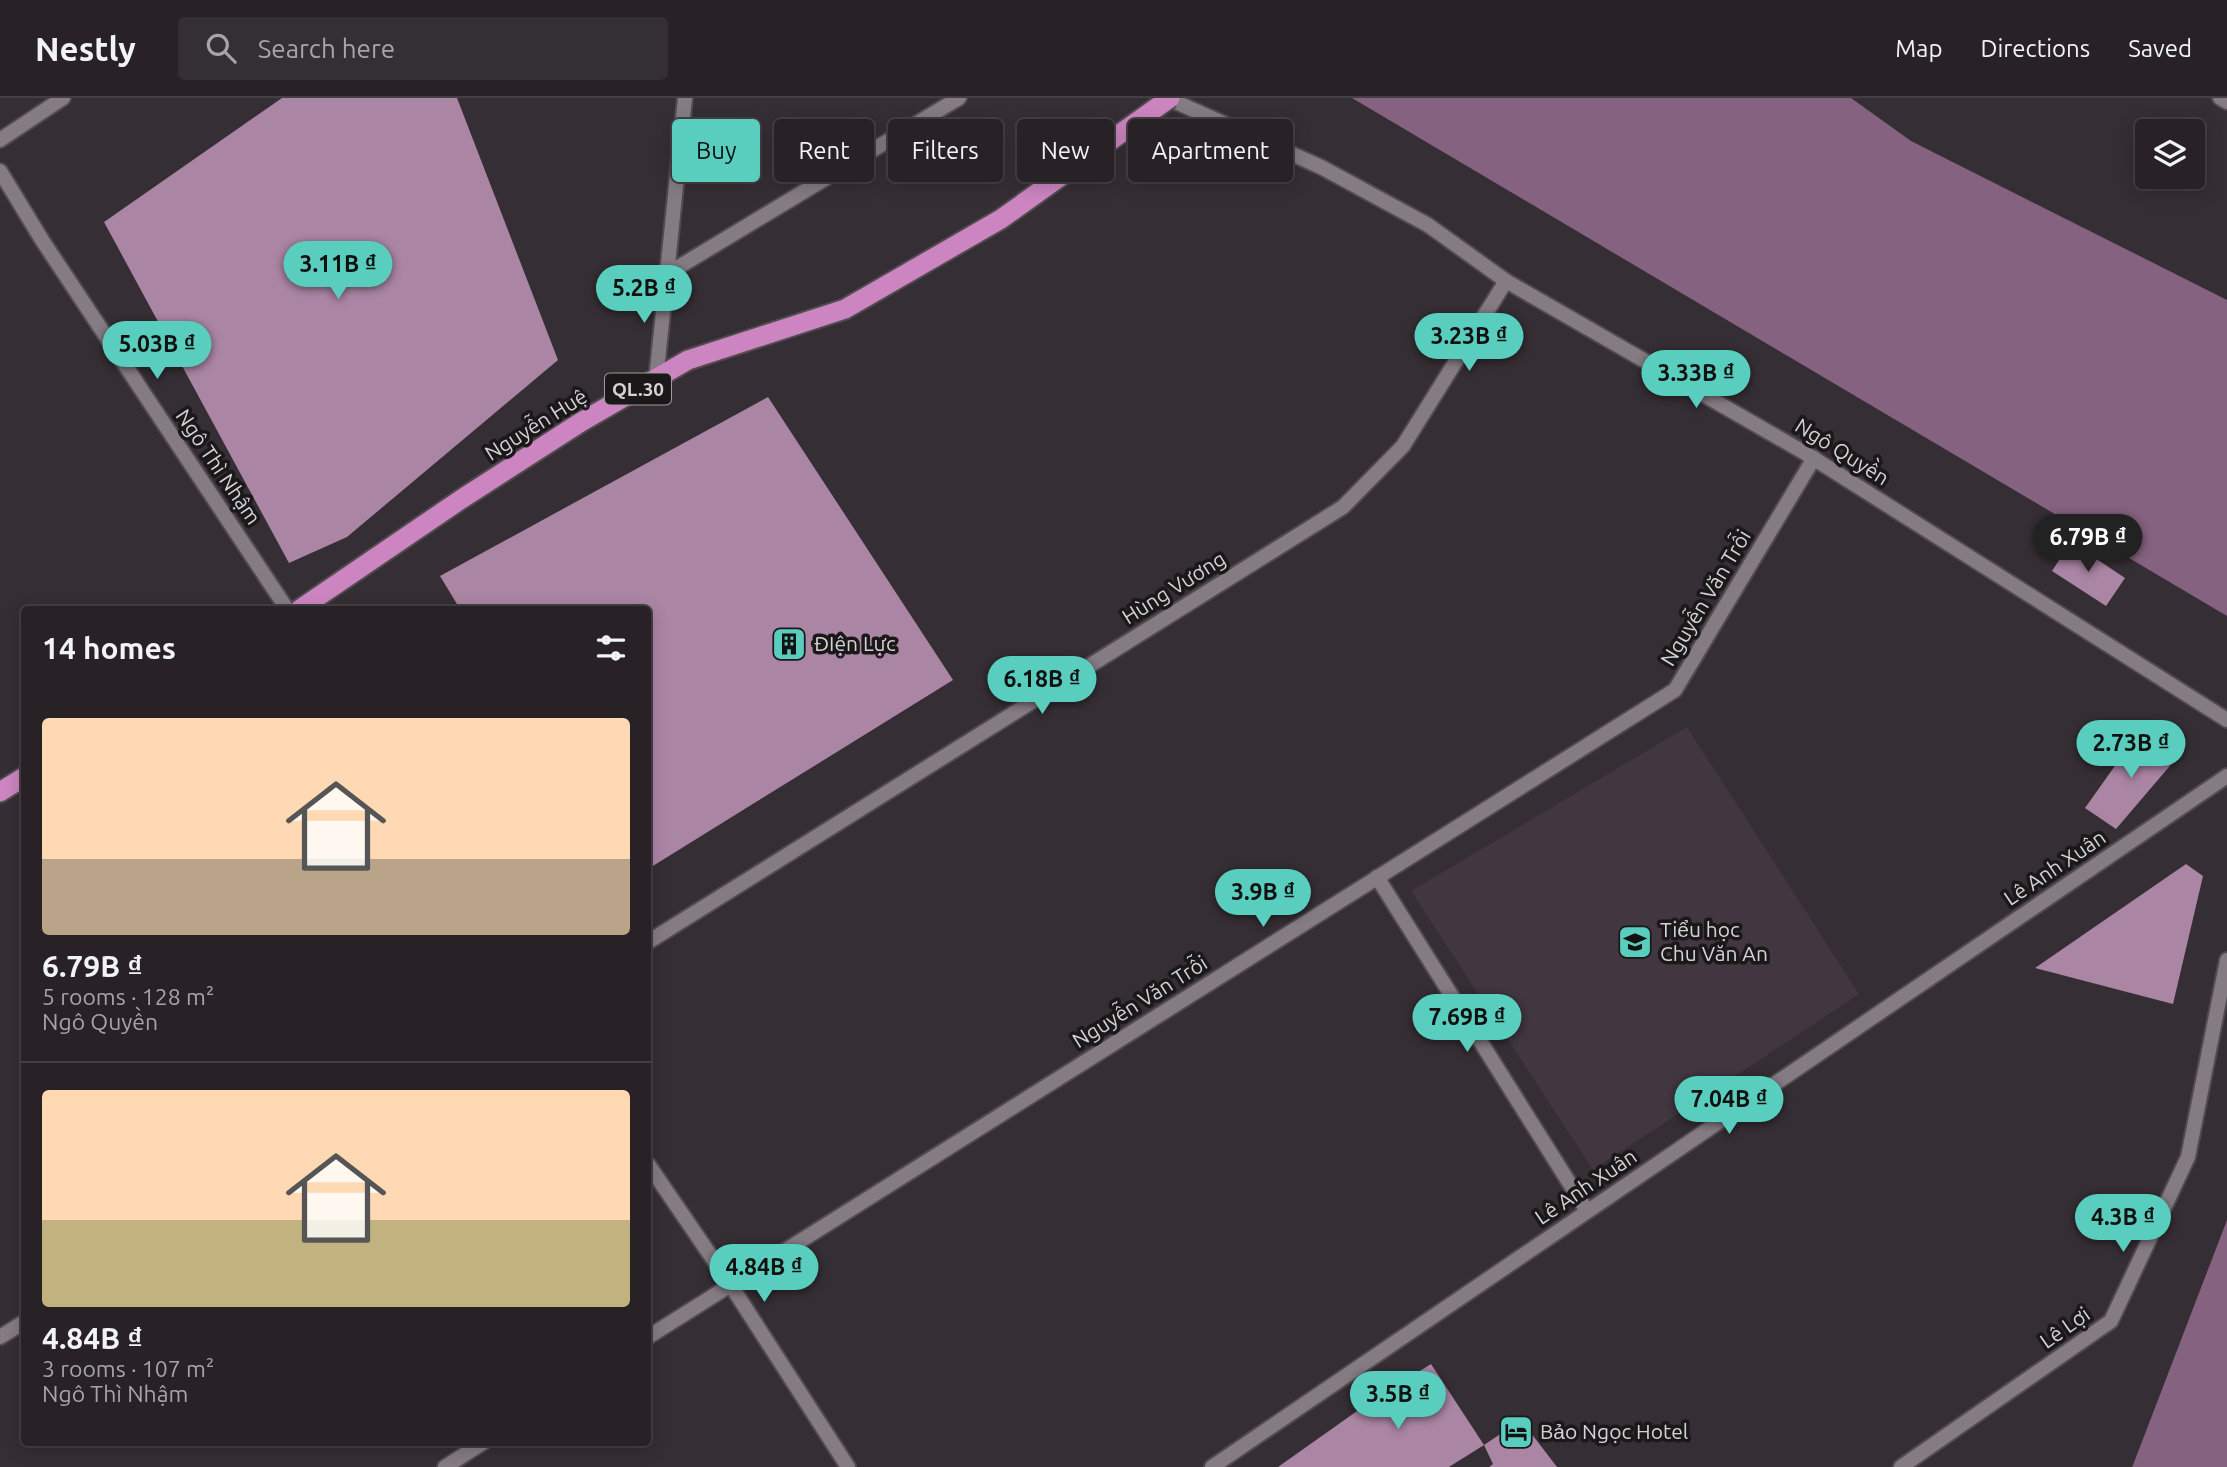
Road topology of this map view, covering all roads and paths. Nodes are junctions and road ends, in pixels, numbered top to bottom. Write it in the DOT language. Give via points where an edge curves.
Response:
graph roads {
  1 [pos="63,98"];
  2 [pos="685,98"];
  3 [pos="959,98"];
  4 [pos="1169,98"];
  5 [pos="2220,98"];
  6 [pos="2227,102"];
  7 [pos="0,140"];
  8 [pos="0,171"];
  9 [pos="667,274"];
  10 [pos="1506,281"];
  11 [pos="656,379"];
  12 [pos="1814,458"];
  13 [pos="285,606"];
  14 [pos="304,606"];
  15 [pos="2227,720"];
  16 [pos="2227,776"];
  17 [pos="21,779"];
  18 [pos="0,792"];
  19 [pos="1377,877"];
  20 [pos="651,940"];
  21 [pos="2227,960"];
  22 [pos="651,1168"];
  23 [pos="1587,1211"];
  24 [pos="730,1284"];
  25 [pos="21,1324"];
  26 [pos="651,1335"];
  27 [pos="0,1337"];
  28 [pos="478,1446"];
  29 [pos="445,1467"];
  30 [pos="848,1467"];
  31 [pos="1212,1467"];
  32 [pos="1901,1467"];
  1 -- 7 [label="street"];
  2 -- 9 [label="street"];
  3 -- 9 [label="street"];
  4 -- 10 [label="street, Ngô Quyền" via="1345,180 1428,225"];
  4 -- 11 [label="highway, Nguyễn Huệ / QL.30, bridge" via="1001,219 845,309 688,360"];
  5 -- 6 [label="street"];
  8 -- 13 [label="street, Ngô Thì Nhậm"];
  9 -- 11 [label="street"];
  10 -- 12 [label="street, Ngô Quyền"];
  10 -- 20 [label="street, Hùng Vương" via="1403,446 1343,507"];
  11 -- 14 [label="highway, Nguyễn Huệ / QL.30" via="570,429"];
  12 -- 15 [label="street, Ngô Quyền"];
  12 -- 19 [label="street, Nguyễn Văn Trỗi" via="1675,690"];
  16 -- 23 [label="street, Lê Anh Xuân"];
  17 -- 18 [label="highway"];
  19 -- 23 [label="street"];
  19 -- 24 [label="street, Nguyễn Văn Trỗi"];
  21 -- 32 [label="street, Lê Lợi" via="2188,1157 2111,1321"];
  22 -- 24 [label="street"];
  23 -- 31 [label="street, Lê Anh Xuân"];
  24 -- 26 [label="street, Nguyễn Văn Trỗi"];
  24 -- 30 [label="street"];
  25 -- 27 [label="street"];
  28 -- 29 [label="street"];
}
